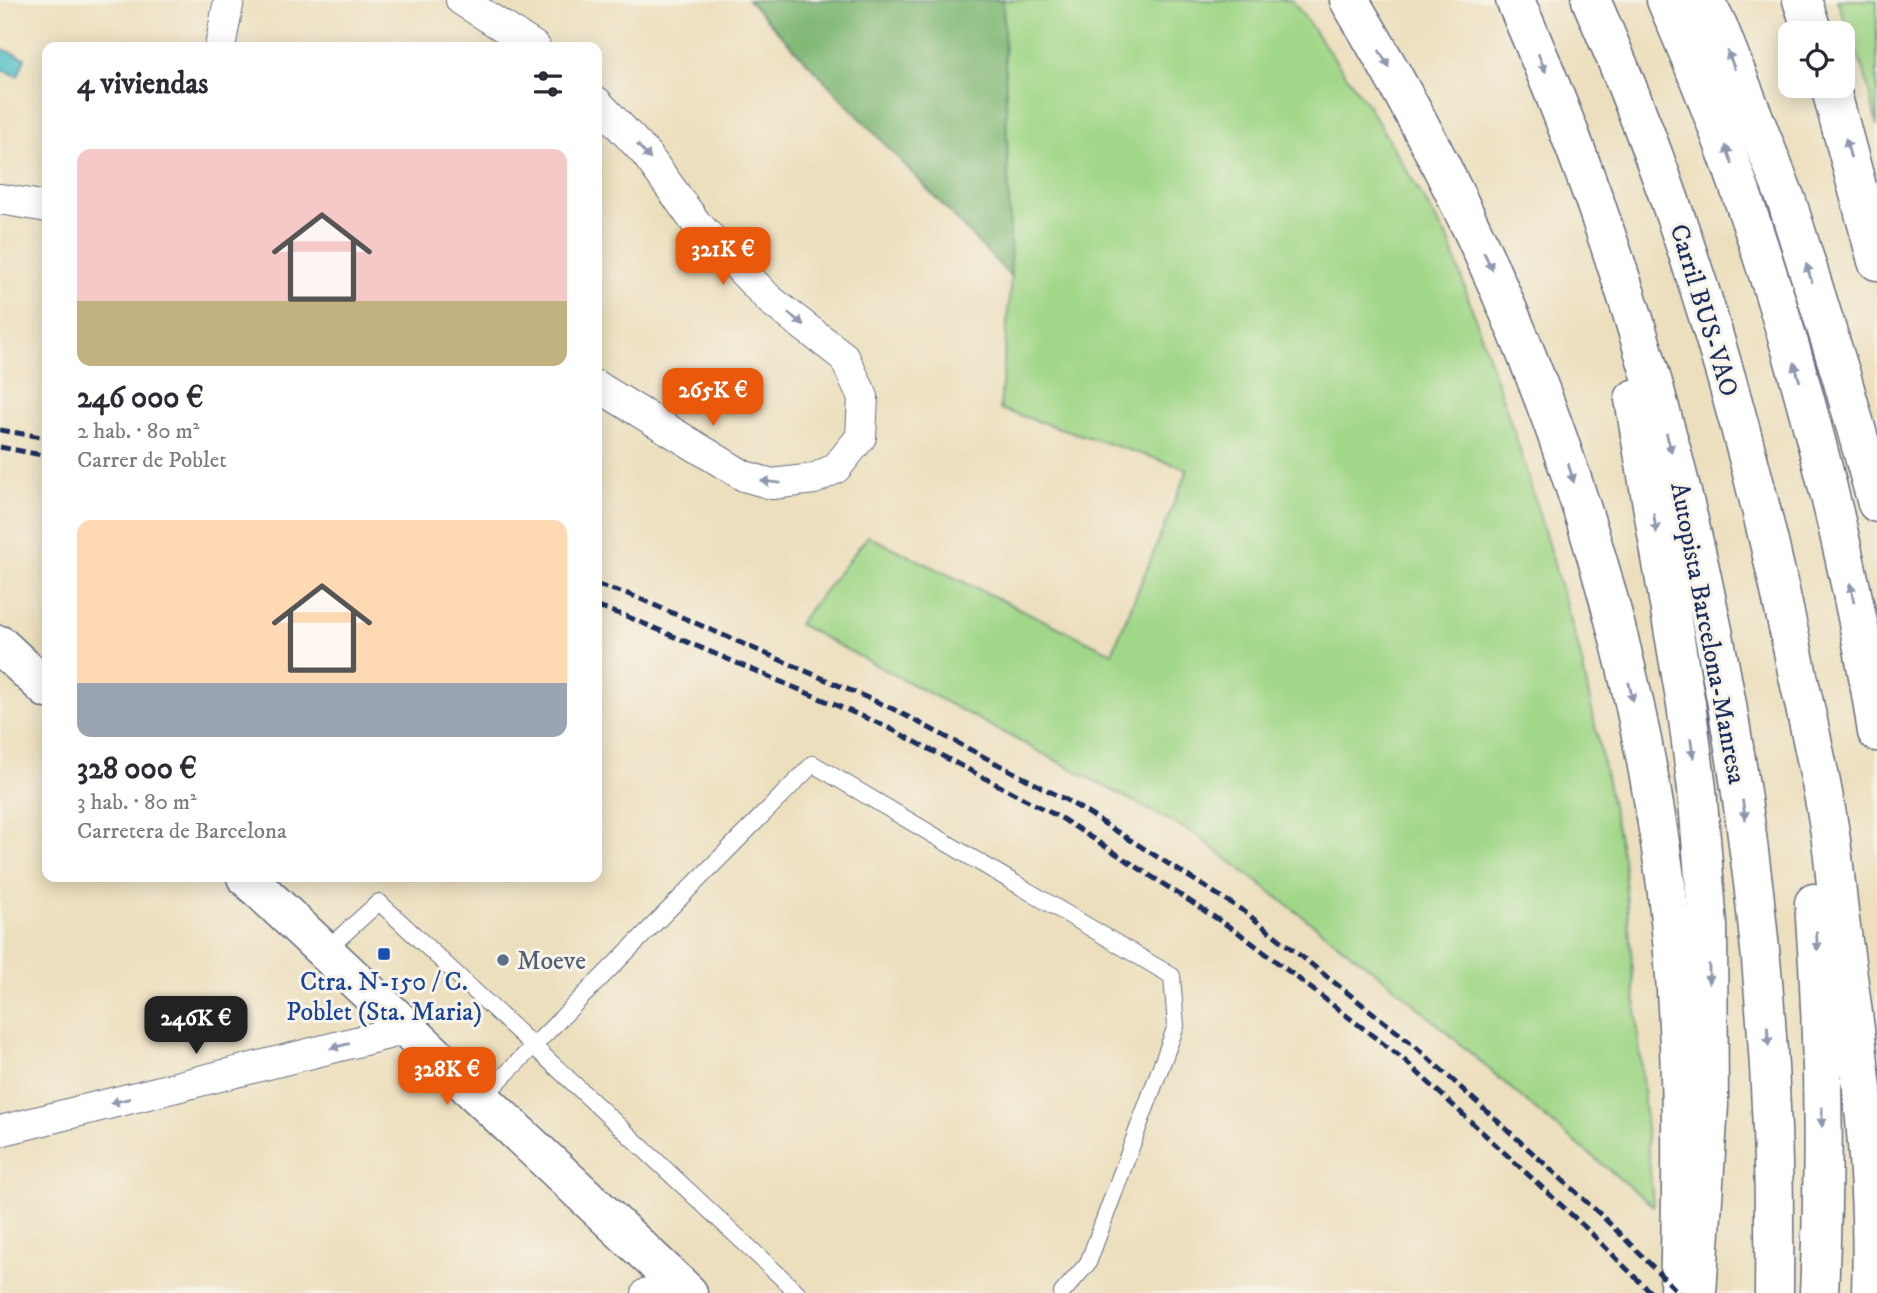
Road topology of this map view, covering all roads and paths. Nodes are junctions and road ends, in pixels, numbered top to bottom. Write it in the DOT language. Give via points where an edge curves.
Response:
graph roads {
  1 [pos="229,0"];
  2 [pos="461,0"];
  3 [pos="1349,0"];
  4 [pos="1515,0"];
  5 [pos="1591,0"];
  6 [pos="1666,0"];
  7 [pos="1704,0"];
  8 [pos="1802,0"];
  9 [pos="1809,21"];
  10 [pos="221,42"];
  11 [pos="526,42"];
  12 [pos="1833,98"];
  13 [pos="602,107"];
  14 [pos="1573,146"];
  15 [pos="0,199"];
  16 [pos="42,206"];
  17 [pos="1877,261"];
  18 [pos="602,389"];
  19 [pos="1877,503"];
  20 [pos="1789,629"];
  21 [pos="0,645"];
  22 [pos="42,684"];
  23 [pos="1877,732"];
  24 [pos="251,882"];
  25 [pos="325,951"];
  26 [pos="406,1027"];
  27 [pos="533,1046"];
  28 [pos="482,1098"];
  29 [pos="0,1131"];
  30 [pos="1694,1158"];
  31 [pos="673,1291"];
  32 [pos="798,1293"];
  33 [pos="1062,1293"];
  34 [pos="1679,1293"];
  35 [pos="1697,1293"];
  36 [pos="1774,1293"];
  37 [pos="1819,1293"];
  38 [pos="1871,1293"];
  1 -- 10 [label="street"];
  2 -- 11 [label="street"];
  3 -- 30 [label="main road, one-way" via="1424,131 1500,287 1563,449 1592,539 1636,714 1666,886 1679,1058"];
  4 -- 14 [label="main road, Autopista Barcelona-Manresa, one-way"];
  5 -- 20 [label="main road, Carril BUS-VAO" via="1657,162 1696,274 1754,476"];
  23 -- 6 [label="main road, one-way" via="1843,548 1798,373 1747,207"];
  19 -- 7 [label="main road, one-way" via="1787,202"];
  8 -- 9 [label="main road"];
  17 -- 12 [label="main road, one-way"];
  13 -- 18 [label="street, one-way" via="646,154 696,222 770,300 844,357 863,397 861,437 836,468 814,479 772,484 744,476"];
  14 -- 30 [label="main road, one-way" via="1629,370 1697,789 1708,926 1709,1105"];
  14 -- 36 [label="main road, Autopista Barcelona-Manresa, one-way" via="1626,292 1656,393 1717,647 1756,904 1771,1081"];
  15 -- 16 [label="street"];
  20 -- 37 [label="main road, one-way" via="1821,999"];
  20 -- 38 [label="main road" via="1829,827 1851,994 1868,1166"];
  21 -- 22 [label="main road"];
  24 -- 25 [label="main road"];
  25 -- 26 [label="main road"];
  25 -- 27 [label="lane" via="379,902"];
  26 -- 28 [label="main road"];
  26 -- 29 [label="street, one-way"];
  27 -- 28 [label="lane"];
  27 -- 32 [label="lane"];
  27 -- 33 [label="lane" via="813,764 1172,976 1176,1026 1088,1263"];
  28 -- 31 [label="main road"];
  30 -- 34 [label="main road"];
  30 -- 35 [label="main road"];
}
